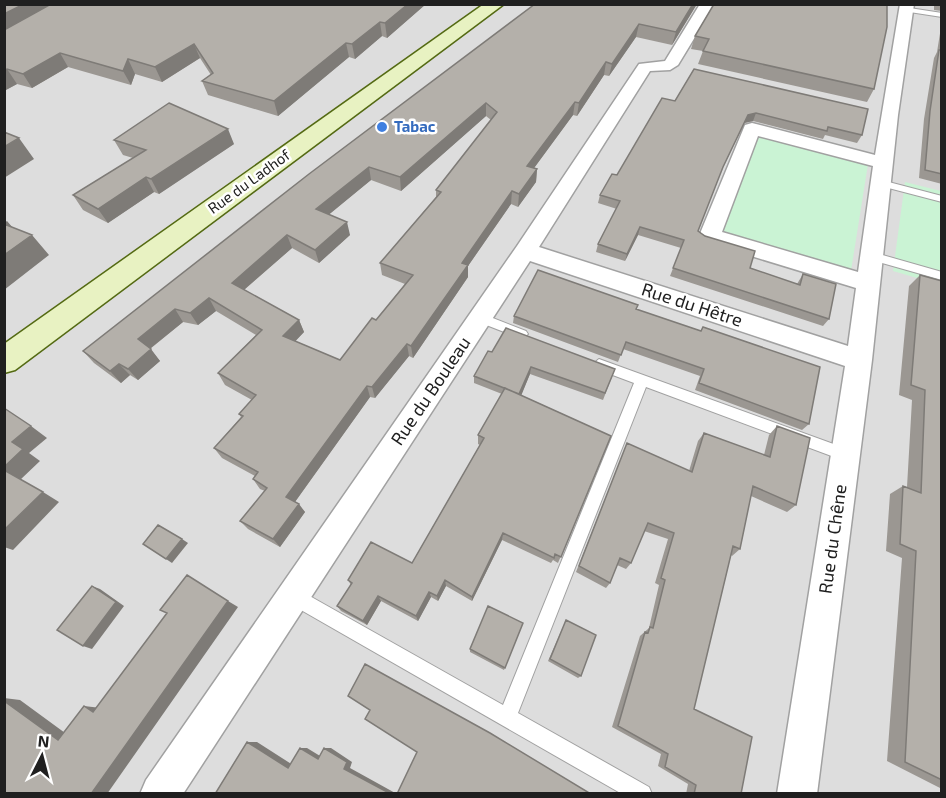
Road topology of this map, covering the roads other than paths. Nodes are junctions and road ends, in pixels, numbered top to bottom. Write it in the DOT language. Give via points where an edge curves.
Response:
graph roads {
  1 [pos="496,4"];
  2 [pos="708,4"];
  3 [pos="907,7"];
  4 [pos="942,15"];
  5 [pos="882,173"];
  6 [pos="942,199"];
  7 [pos="525,250"];
  8 [pos="872,256"];
  9 [pos="942,276"];
  10 [pos="868,284"];
  11 [pos="480,318"];
  12 [pos="534,339"];
  13 [pos="588,359"];
  14 [pos="859,360"];
  15 [pos="4,361"];
  16 [pos="642,380"];
  17 [pos="845,455"];
  18 [pos="293,596"];
  19 [pos="507,717"];
  20 [pos="160,794"];
  21 [pos="642,794"];
  22 [pos="797,794"];
  1 -- 15 [label="main road, Rue du Ladhof"];
  2 -- 7 [label="street, Rue du Bouleau" via="676,67 645,67"];
  3 -- 4 [label="lane"];
  3 -- 5 [label="street, Rue du Chêne" via="883,114"];
  5 -- 6 [label="lane"];
  5 -- 8 [label="street, Rue du Chêne"];
  5 -- 10 [label="street" via="752,129 710,236"];
  7 -- 11 [label="street, Rue du Bouleau"];
  7 -- 14 [label="street, Rue du Hêtre"];
  8 -- 9 [label="lane"];
  8 -- 10 [label="street, Rue du Chêne"];
  10 -- 14 [label="street, Rue du Chêne"];
  11 -- 12 [label="lane"];
  11 -- 18 [label="street, Rue du Bouleau"];
  13 -- 16 [label="lane"];
  14 -- 17 [label="street, Rue du Chêne"];
  16 -- 17 [label="lane"];
  16 -- 19 [label="lane"];
  17 -- 22 [label="street, Rue du Chêne"];
  18 -- 19 [label="lane"];
  18 -- 20 [label="street, Rue du Bouleau"];
  19 -- 21 [label="lane"];
}
